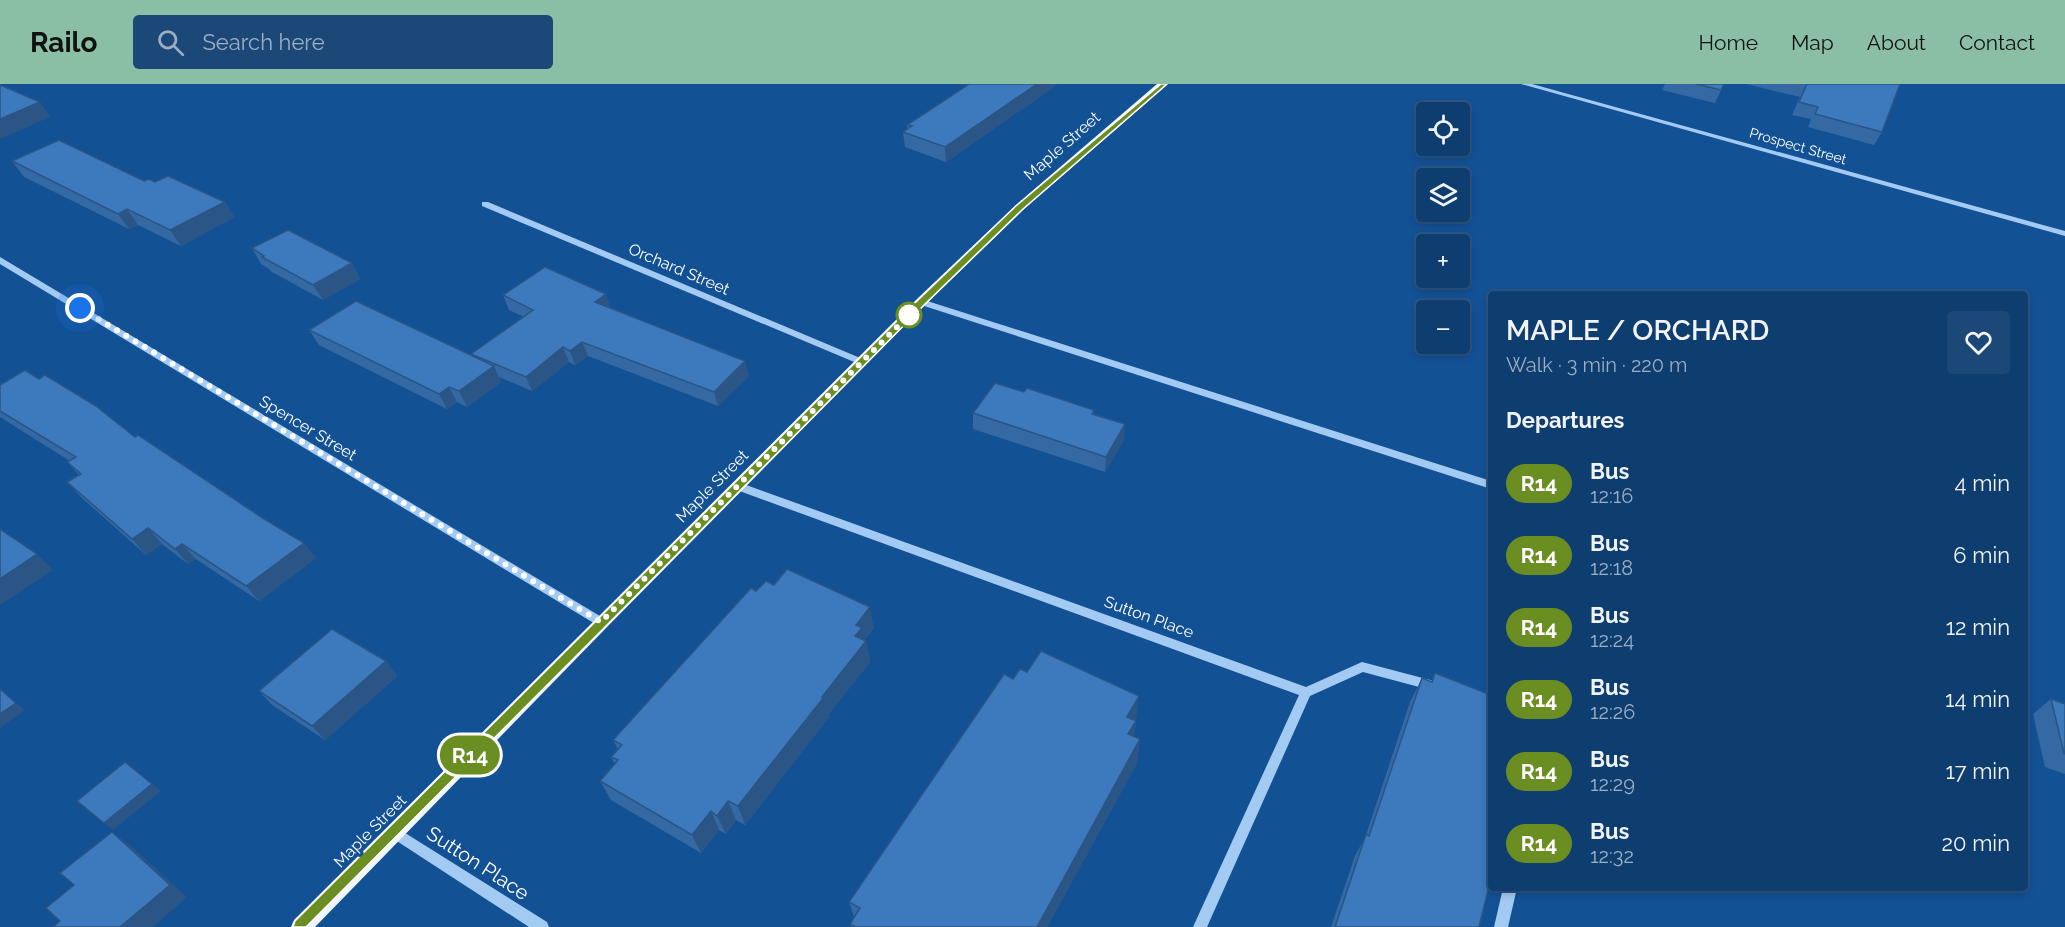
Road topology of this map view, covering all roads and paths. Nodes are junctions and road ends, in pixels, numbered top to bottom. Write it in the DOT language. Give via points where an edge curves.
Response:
graph roads {
  1 [pos="1163,84"];
  2 [pos="1524,84"];
  3 [pos="484,204"];
  4 [pos="2065,234"];
  5 [pos="0,260"];
  6 [pos="921,302"];
  7 [pos="862,362"];
  8 [pos="1488,484"];
  9 [pos="738,486"];
  10 [pos="601,622"];
  11 [pos="1448,689"];
  12 [pos="1306,692"];
  13 [pos="394,832"];
  14 [pos="1508,891"];
  15 [pos="301,927"];
  16 [pos="542,927"];
  17 [pos="1200,927"];
  18 [pos="1502,927"];
  1 -- 6 [label="main road, Maple Street" via="1020,207"];
  2 -- 4 [label="street, Prospect Street"];
  3 -- 7 [label="street, Orchard Street"];
  5 -- 10 [label="street, Spencer Street"];
  6 -- 7 [label="main road, Maple Street"];
  6 -- 8 [label="street"];
  7 -- 9 [label="main road, Maple Street"];
  9 -- 10 [label="main road, Maple Street"];
  9 -- 12 [label="street, Sutton Place"];
  10 -- 13 [label="main road, Maple Street"];
  11 -- 12 [label="street" via="1362,667"];
  12 -- 17 [label="street"];
  13 -- 15 [label="main road, Maple Street"];
  13 -- 16 [label="street, Sutton Place"];
  14 -- 18 [label="street"];
}
